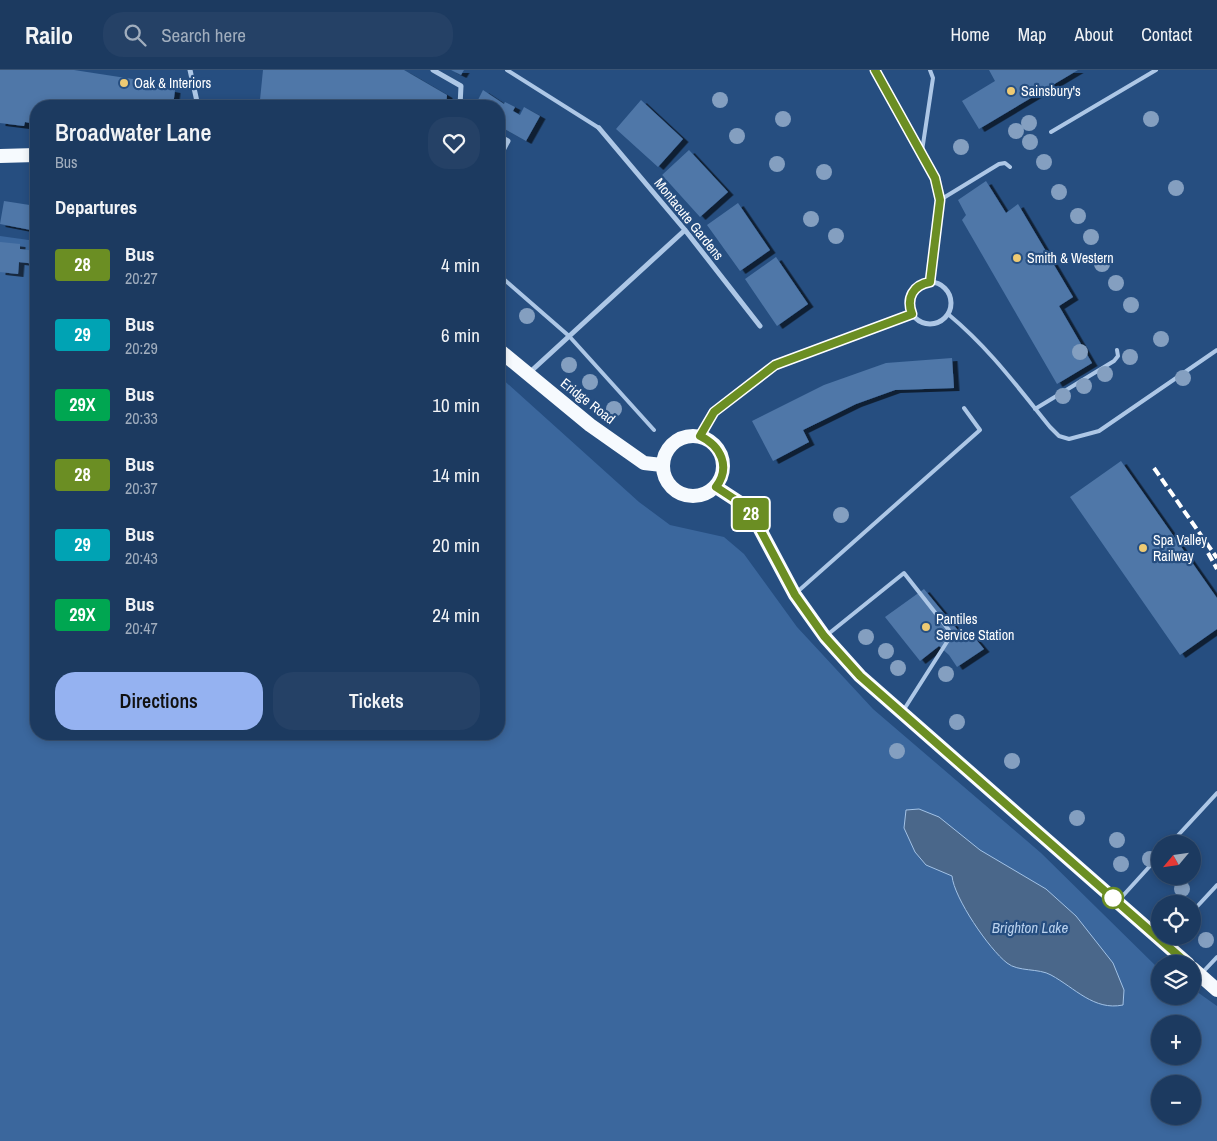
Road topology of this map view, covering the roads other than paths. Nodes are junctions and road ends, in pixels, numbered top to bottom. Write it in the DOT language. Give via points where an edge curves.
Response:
graph roads {
  1 [pos="190,70"];
  2 [pos="433,70"];
  3 [pos="507,70"];
  4 [pos="875,70"];
  5 [pos="930,70"];
  6 [pos="1156,70"];
  7 [pos="197,100"];
  8 [pos="460,100"];
  9 [pos="599,128"];
  10 [pos="1051,132"];
  11 [pos="922,151"];
  12 [pos="30,155"];
  13 [pos="0,156"];
  14 [pos="1010,167"];
  15 [pos="940,200"];
  16 [pos="685,230"];
  17 [pos="505,281"];
  18 [pos="930,282"];
  19 [pos="912,314"];
  20 [pos="948,314"];
  21 [pos="760,326"];
  22 [pos="569,336"];
  23 [pos="1117,350"];
  24 [pos="1217,350"];
  25 [pos="505,355"];
  26 [pos="528,374"];
  27 [pos="964,408"];
  28 [pos="1036,409"];
  29 [pos="654,430"];
  30 [pos="700,436"];
  31 [pos="662,465"];
  32 [pos="716,487"];
  33 [pos="795,595"];
  34 [pos="824,636"];
  35 [pos="902,713"];
  36 [pos="1217,793"];
  37 [pos="1178,835"];
  38 [pos="1151,865"];
  39 [pos="1217,885"];
  40 [pos="1118,902"];
  41 [pos="1201,902"];
  42 [pos="1151,928"];
  43 [pos="1171,945"];
  44 [pos="1180,955"];
  45 [pos="1217,956"];
  46 [pos="1201,969"];
  47 [pos="1201,976"];
  48 [pos="1217,990"];
  1 -- 7 [label="street"];
  2 -- 8 [label="street" via="461,86"];
  3 -- 9 [label="lane"];
  4 -- 11 [label="street"];
  5 -- 11 [label="lane" via="933,78"];
  6 -- 10 [label="lane"];
  9 -- 16 [label="street, Montacute Gardens"];
  11 -- 15 [label="street" via="935,178"];
  12 -- 13 [label="highway"];
  14 -- 15 [label="lane" via="1005,163 999,164"];
  15 -- 18 [label="street"];
  16 -- 21 [label="street, Montacute Gardens"];
  16 -- 22 [label="street"];
  17 -- 22 [label="lane"];
  18 -- 19 [label="street" via="923,283 912,293 909,307"];
  18 -- 20 [label="street" via="947,290 951,302"];
  19 -- 20 [label="street" via="922,323 930,324 944,320"];
  19 -- 30 [label="street" via="775,365 714,412"];
  20 -- 28 [label="lane" via="990,352"];
  22 -- 26 [label="street"];
  22 -- 29 [label="lane"];
  23 -- 28 [label="lane" via="1118,356 1114,361"];
  24 -- 28 [label="lane" via="1100,431 1069,439 1059,436"];
  25 -- 26 [label="highway, Eridge Road"];
  26 -- 31 [label="highway, Eridge Road" via="644,462"];
  27 -- 33 [label="lane" via="980,430"];
  30 -- 31 [label="highway" via="678,440 665,454"];
  30 -- 32 [label="highway" via="715,445 723,460 721,479"];
  31 -- 32 [label="highway" via="669,485 682,494 698,496"];
  32 -- 33 [label="highway" via="739,502 754,518"];
  33 -- 34 [label="highway"];
  34 -- 35 [label="highway" via="860,676"];
  34 -- 35 [label="lane" via="904,573 952,634"];
  35 -- 40 [label="highway"];
  36 -- 37 [label="lane"];
  38 -- 40 [label="lane"];
  39 -- 41 [label="lane"];
  40 -- 42 [label="highway"];
  43 -- 44 [label="highway"];
  45 -- 46 [label="lane"];
  47 -- 48 [label="highway"];
}
